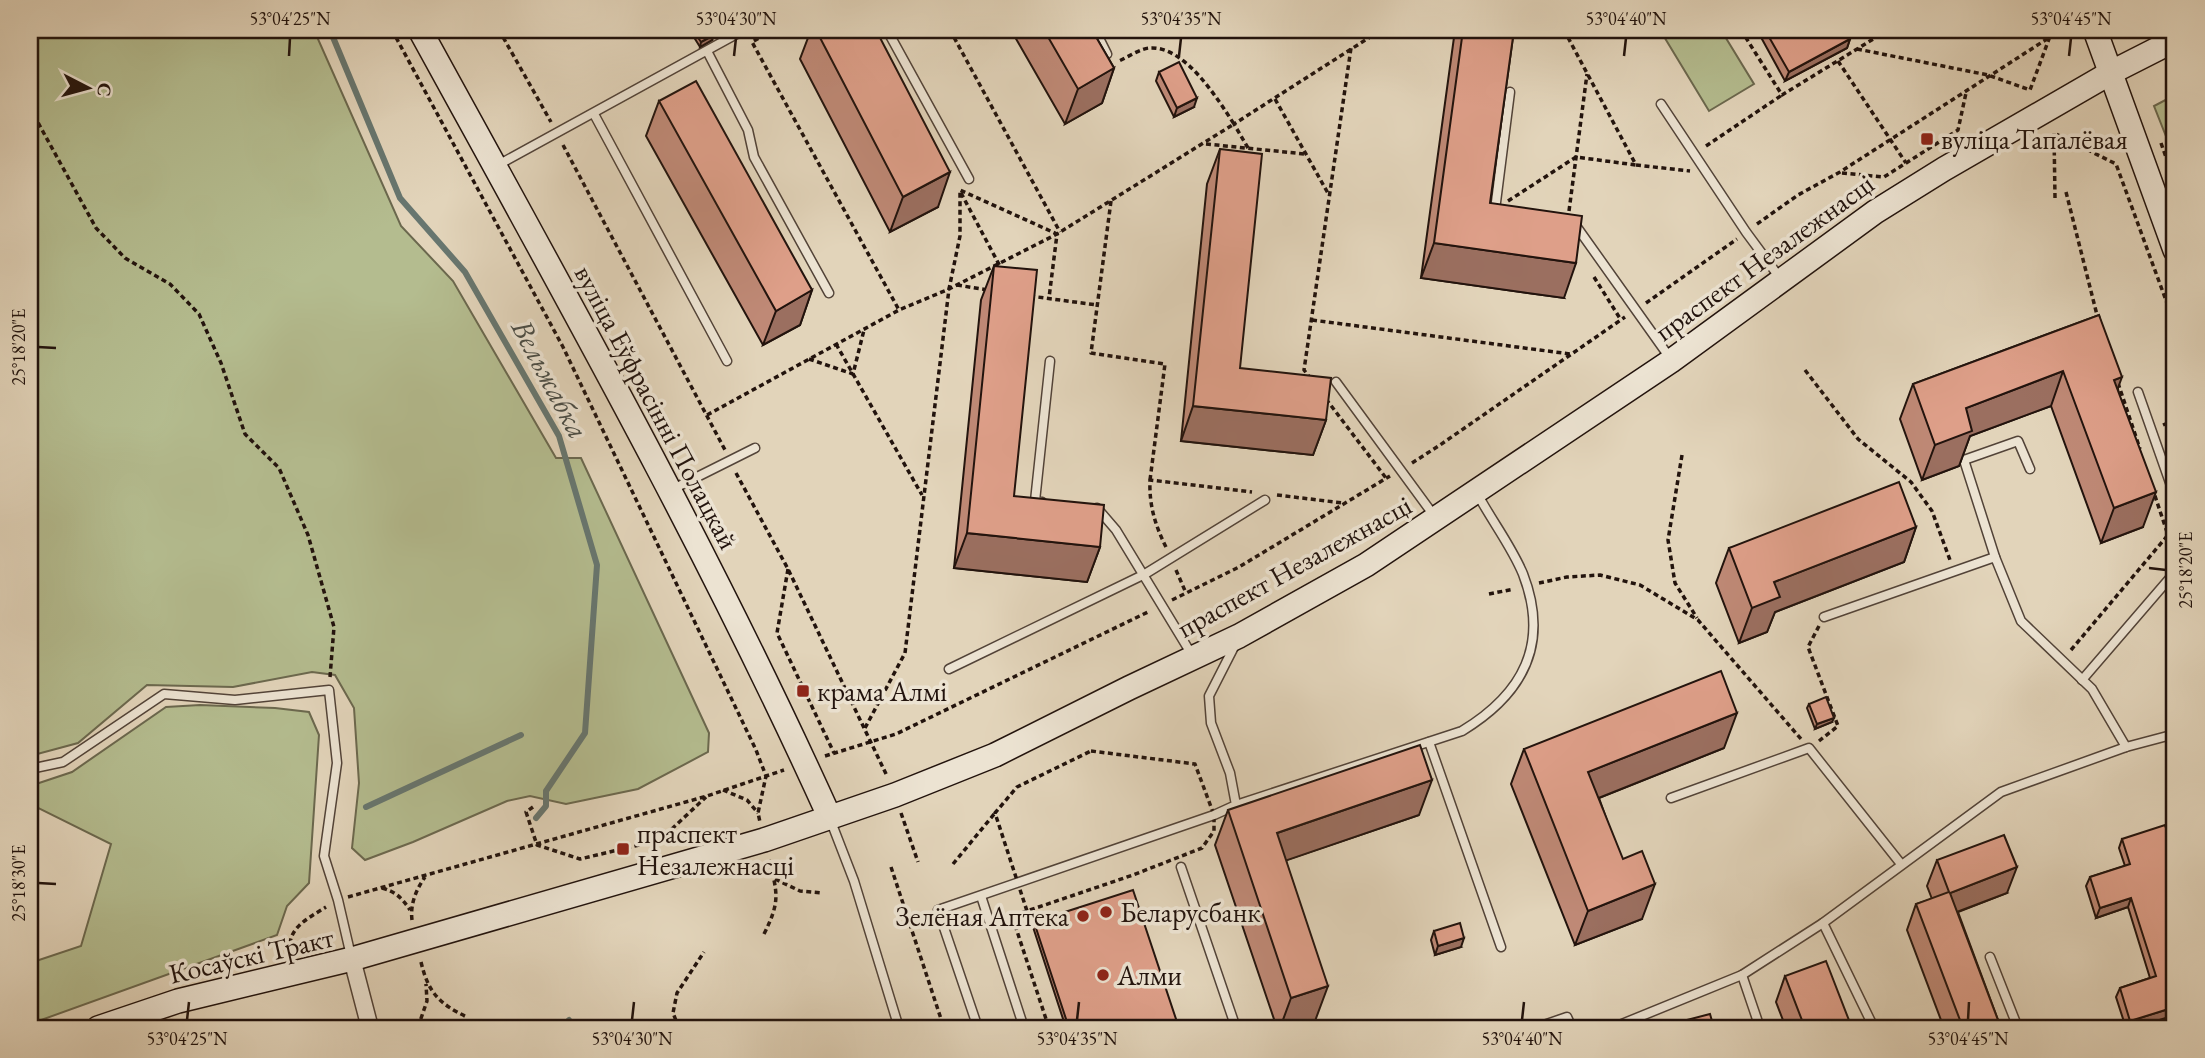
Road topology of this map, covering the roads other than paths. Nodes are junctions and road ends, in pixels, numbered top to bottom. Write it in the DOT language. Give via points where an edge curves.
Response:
graph roads {
  1 [pos="420,30"];
  2 [pos="744,30"];
  3 [pos="887,30"];
  4 [pos="1095,30"];
  5 [pos="2095,30"];
  6 [pos="2175,40"];
  7 [pos="707,51"];
  8 [pos="1107,54"];
  9 [pos="2112,72"];
  10 [pos="1510,92"];
  11 [pos="1661,104"];
  12 [pos="594,114"];
  13 [pos="495,167"];
  14 [pos="969,178"];
  15 [pos="1507,212"];
  16 [pos="1568,220"];
  17 [pos="2175,250"];
  18 [pos="1781,280"];
  19 [pos="829,293"];
  20 [pos="727,361"];
  21 [pos="1050,361"];
  22 [pos="1671,361"];
  23 [pos="1336,382"];
  24 [pos="2138,392"];
  25 [pos="755,448"];
  26 [pos="2030,470"];
  27 [pos="670,491"];
  28 [pos="1476,492"];
  29 [pos="1266,497"];
  30 [pos="2175,497"];
  31 [pos="1047,502"];
  32 [pos="1085,507"];
  33 [pos="1437,519"];
  34 [pos="1995,557"];
  35 [pos="2175,572"];
  36 [pos="1144,574"];
  37 [pos="1824,617"];
  38 [pos="1239,636"];
  39 [pos="1193,658"];
  40 [pos="949,668"];
  41 [pos="2082,680"];
  42 [pos="2175,734"];
  43 [pos="1429,742"];
  44 [pos="2126,747"];
  45 [pos="30,769"];
  46 [pos="1671,798"];
  47 [pos="1236,805"];
  48 [pos="830,818"];
  49 [pos="1901,863"];
  50 [pos="1181,867"];
  51 [pos="981,896"];
  52 [pos="1823,923"];
  53 [pos="1501,947"];
  54 [pos="1990,957"];
  55 [pos="352,959"];
  56 [pos="1742,975"];
  57 [pos="98,1028"];
  58 [pos="370,1028"];
  59 [pos="900,1028"];
  60 [pos="978,1028"];
  61 [pos="1024,1028"];
  62 [pos="1236,1028"];
  63 [pos="1535,1028"];
  64 [pos="1572,1028"];
  65 [pos="1612,1028"];
  66 [pos="1760,1028"];
  67 [pos="1874,1028"];
  68 [pos="2018,1028"];
  1 -- 13 [label="main road, вуліца Еўфрасінні Полацкай"];
  2 -- 7 [label="lane"];
  3 -- 14 [label="lane"];
  4 -- 8 [label="lane"];
  5 -- 9 [label="main road"];
  6 -- 9 [label="main road, праспект Незалежнасці"];
  7 -- 12 [label="lane"];
  7 -- 19 [label="lane" via="748,130 754,157"];
  9 -- 17 [label="main road"];
  9 -- 18 [label="main road, праспект Незалежнасці" via="1875,212"];
  10 -- 15 [label="lane" via="1495,210"];
  11 -- 18 [label="lane"];
  12 -- 13 [label="lane"];
  12 -- 20 [label="lane"];
  13 -- 27 [label="main road, вуліца Еўфрасінні Полацкай"];
  16 -- 22 [label="lane" via="1585,237"];
  18 -- 22 [label="main road, праспект Незалежнасці"];
  21 -- 31 [label="lane" via="1035,501"];
  22 -- 28 [label="main road, праспект Незалежнасці"];
  23 -- 33 [label="lane"];
  24 -- 30 [label="lane"];
  25 -- 27 [label="lane"];
  26 -- 34 [label="lane" via="2018,441 1964,460"];
  27 -- 48 [label="main road, вуліца Еўфрасінні Полацкай"];
  28 -- 33 [label="main road, праспект Незалежнасці"];
  28 -- 43 [label="lane" via="1527,586 1533,605 1533,643 1522,676 1486,717"];
  29 -- 36 [label="lane"];
  32 -- 36 [label="lane" via="1098,508"];
  33 -- 38 [label="main road, праспект Незалежнасці"];
  34 -- 37 [label="lane"];
  34 -- 41 [label="lane" via="2021,621"];
  35 -- 41 [label="lane"];
  36 -- 39 [label="lane"];
  36 -- 40 [label="lane"];
  38 -- 39 [label="main road, праспект Незалежнасці"];
  38 -- 47 [label="lane" via="1209,696 1212,723"];
  39 -- 48 [label="main road, праспект Незалежнасці" via="995,755"];
  41 -- 44 [label="lane"];
  42 -- 44 [label="lane"];
  43 -- 47 [label="lane"];
  43 -- 53 [label="lane"];
  44 -- 49 [label="lane" via="2001,792"];
  45 -- 55 [label="lane" via="63,762 164,694 235,700 329,690 337,763 324,856"];
  46 -- 49 [label="lane" via="1809,748"];
  47 -- 51 [label="lane"];
  48 -- 55 [label="main road, праспект Незалежнасці"];
  48 -- 59 [label="lane"];
  49 -- 52 [label="lane"];
  50 -- 62 [label="lane"];
  51 -- 60 [label="lane" via="938,910"];
  51 -- 61 [label="lane"];
  52 -- 56 [label="lane"];
  52 -- 67 [label="lane"];
  54 -- 68 [label="lane"];
  55 -- 57 [label="main road, Косаўскі Тракт" via="178,1001"];
  55 -- 58 [label="street, Косаўскі Тракт"];
  56 -- 65 [label="lane"];
  56 -- 66 [label="lane"];
  63 -- 64 [label="lane" via="1567,1017"];
}
